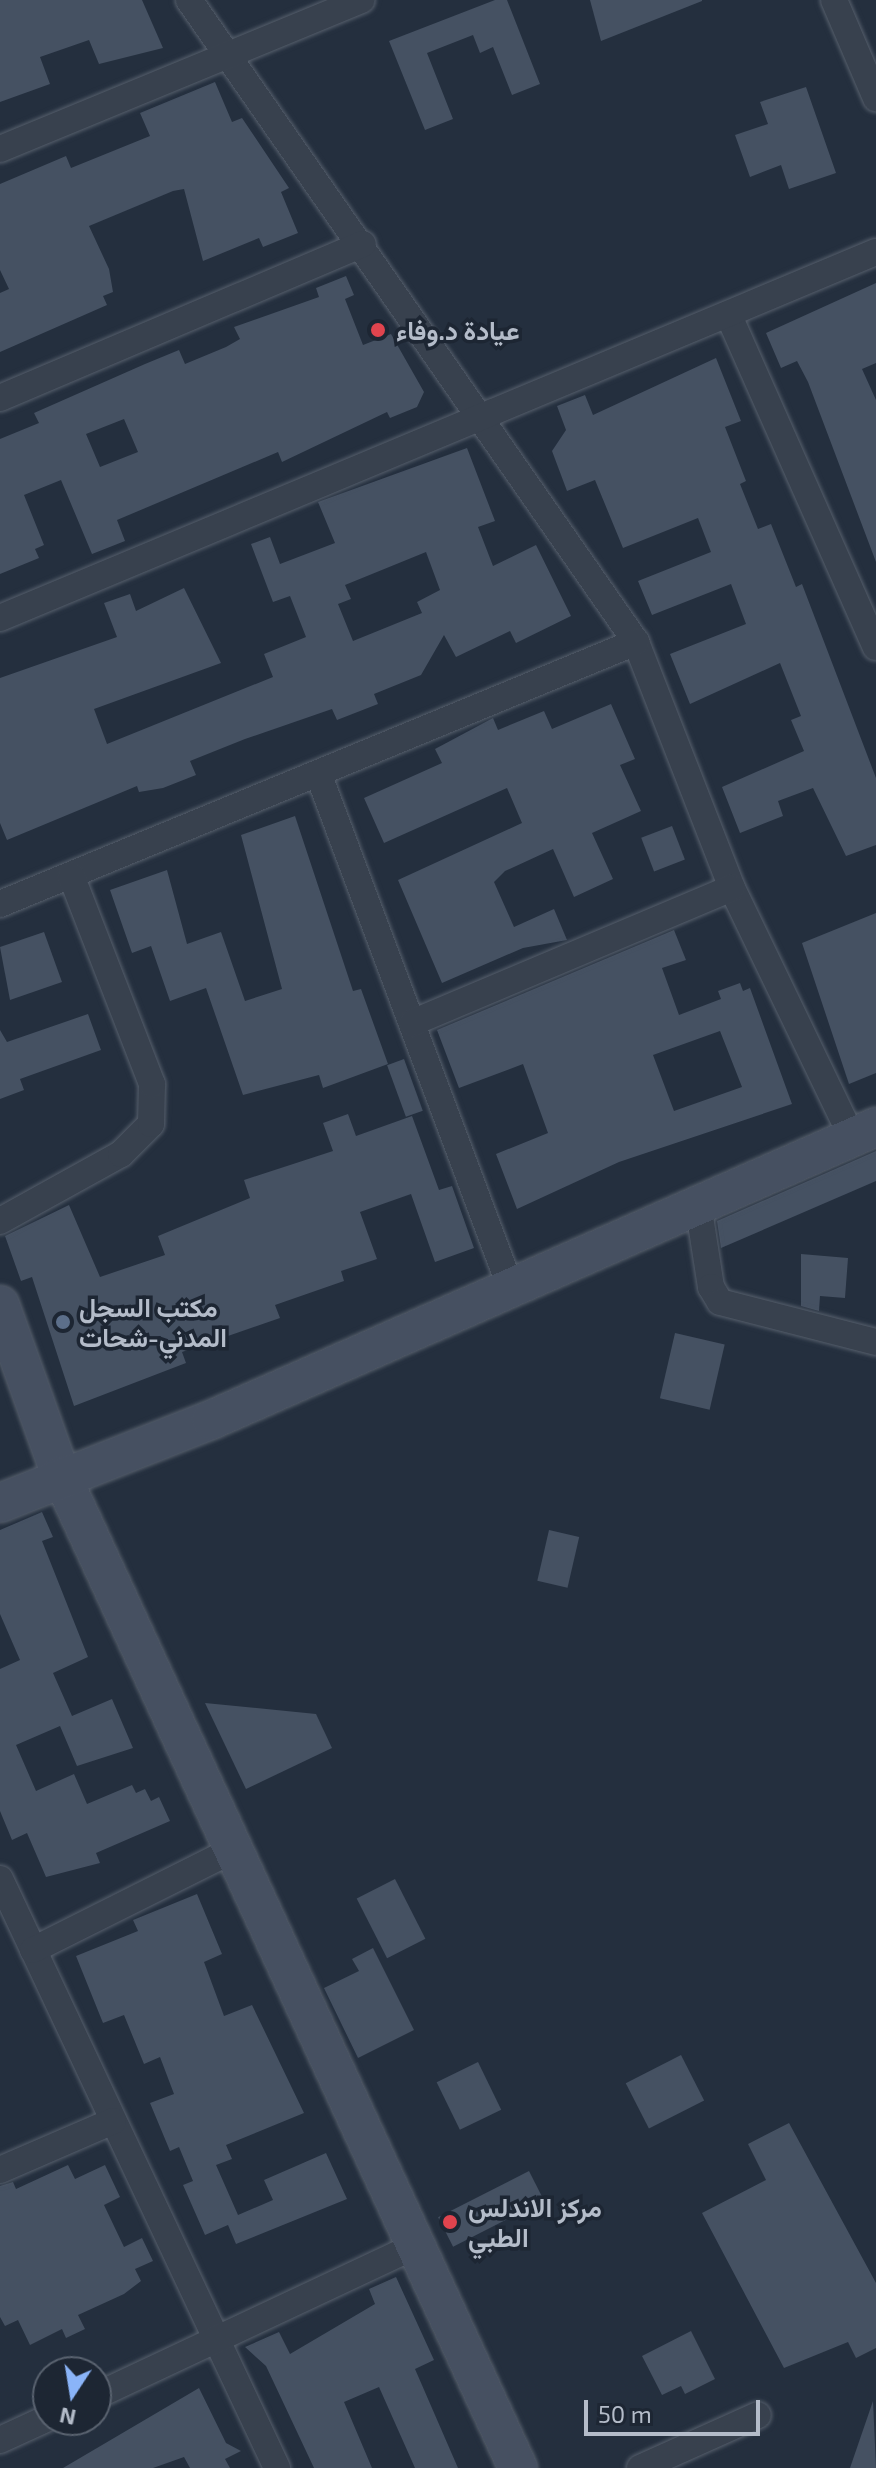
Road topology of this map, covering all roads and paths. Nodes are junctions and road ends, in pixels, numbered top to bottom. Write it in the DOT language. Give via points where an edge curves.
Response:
graph roads {
  1 [pos="189,0"];
  2 [pos="361,0"];
  3 [pos="834,0"];
  4 [pos="228,54"];
  5 [pos="876,98"];
  6 [pos="0,149"];
  7 [pos="363,244"];
  8 [pos="876,252"];
  9 [pos="729,316"];
  10 [pos="0,398"];
  11 [pos="478,420"];
  12 [pos="0,618"];
  13 [pos="636,642"];
  14 [pos="876,647"];
  15 [pos="318,773"];
  16 [pos="71,875"];
  17 [pos="732,888"];
  18 [pos="0,904"];
  19 [pos="412,1023"];
  20 [pos="864,1132"];
  21 [pos="698,1204"];
  22 [pos="0,1221"];
  23 [pos="510,1286"];
  24 [pos="0,1305"];
  25 [pos="876,1342"];
  26 [pos="11,1376"];
  27 [pos="61,1475"];
  28 [pos="0,1503"];
  29 [pos="233,1850"];
  30 [pos="0,1879"];
  31 [pos="33,1950"];
  32 [pos="113,2121"];
  33 [pos="0,2170"];
  34 [pos="415,2246"];
  35 [pos="216,2341"];
  36 [pos="112,2389"];
  37 [pos="758,2415"];
  38 [pos="32,2425"];
  39 [pos="0,2440"];
  40 [pos="277,2468"];
  41 [pos="518,2468"];
  42 [pos="640,2468"];
  1 -- 4 [label="street"];
  2 -- 4 [label="street"];
  3 -- 5 [label="street"];
  4 -- 6 [label="street"];
  4 -- 7 [label="street"];
  7 -- 10 [label="street"];
  7 -- 11 [label="street"];
  8 -- 9 [label="street"];
  9 -- 11 [label="street"];
  9 -- 14 [label="street"];
  11 -- 12 [label="street"];
  11 -- 13 [label="street"];
  13 -- 15 [label="street"];
  13 -- 17 [label="street"];
  15 -- 16 [label="street"];
  15 -- 19 [label="street"];
  16 -- 18 [label="street"];
  16 -- 22 [label="street" via="152,1084 151,1124 121,1154"];
  17 -- 19 [label="street"];
  17 -- 20 [label="street"];
  19 -- 23 [label="street"];
  20 -- 21 [label="street"];
  21 -- 23 [label="street"];
  21 -- 25 [label="street" via="711,1287 720,1302"];
  23 -- 27 [label="street" via="211,1420"];
  24 -- 26 [label="street"];
  26 -- 27 [label="street"];
  27 -- 28 [label="street"];
  27 -- 29 [label="street"];
  29 -- 31 [label="street"];
  29 -- 34 [label="street"];
  30 -- 31 [label="street"];
  31 -- 32 [label="street"];
  32 -- 33 [label="street"];
  32 -- 35 [label="street"];
  34 -- 35 [label="street"];
  34 -- 41 [label="street"];
  35 -- 36 [label="street"];
  35 -- 40 [label="street"];
  37 -- 42 [label="street"];
  38 -- 39 [label="street"];
}
